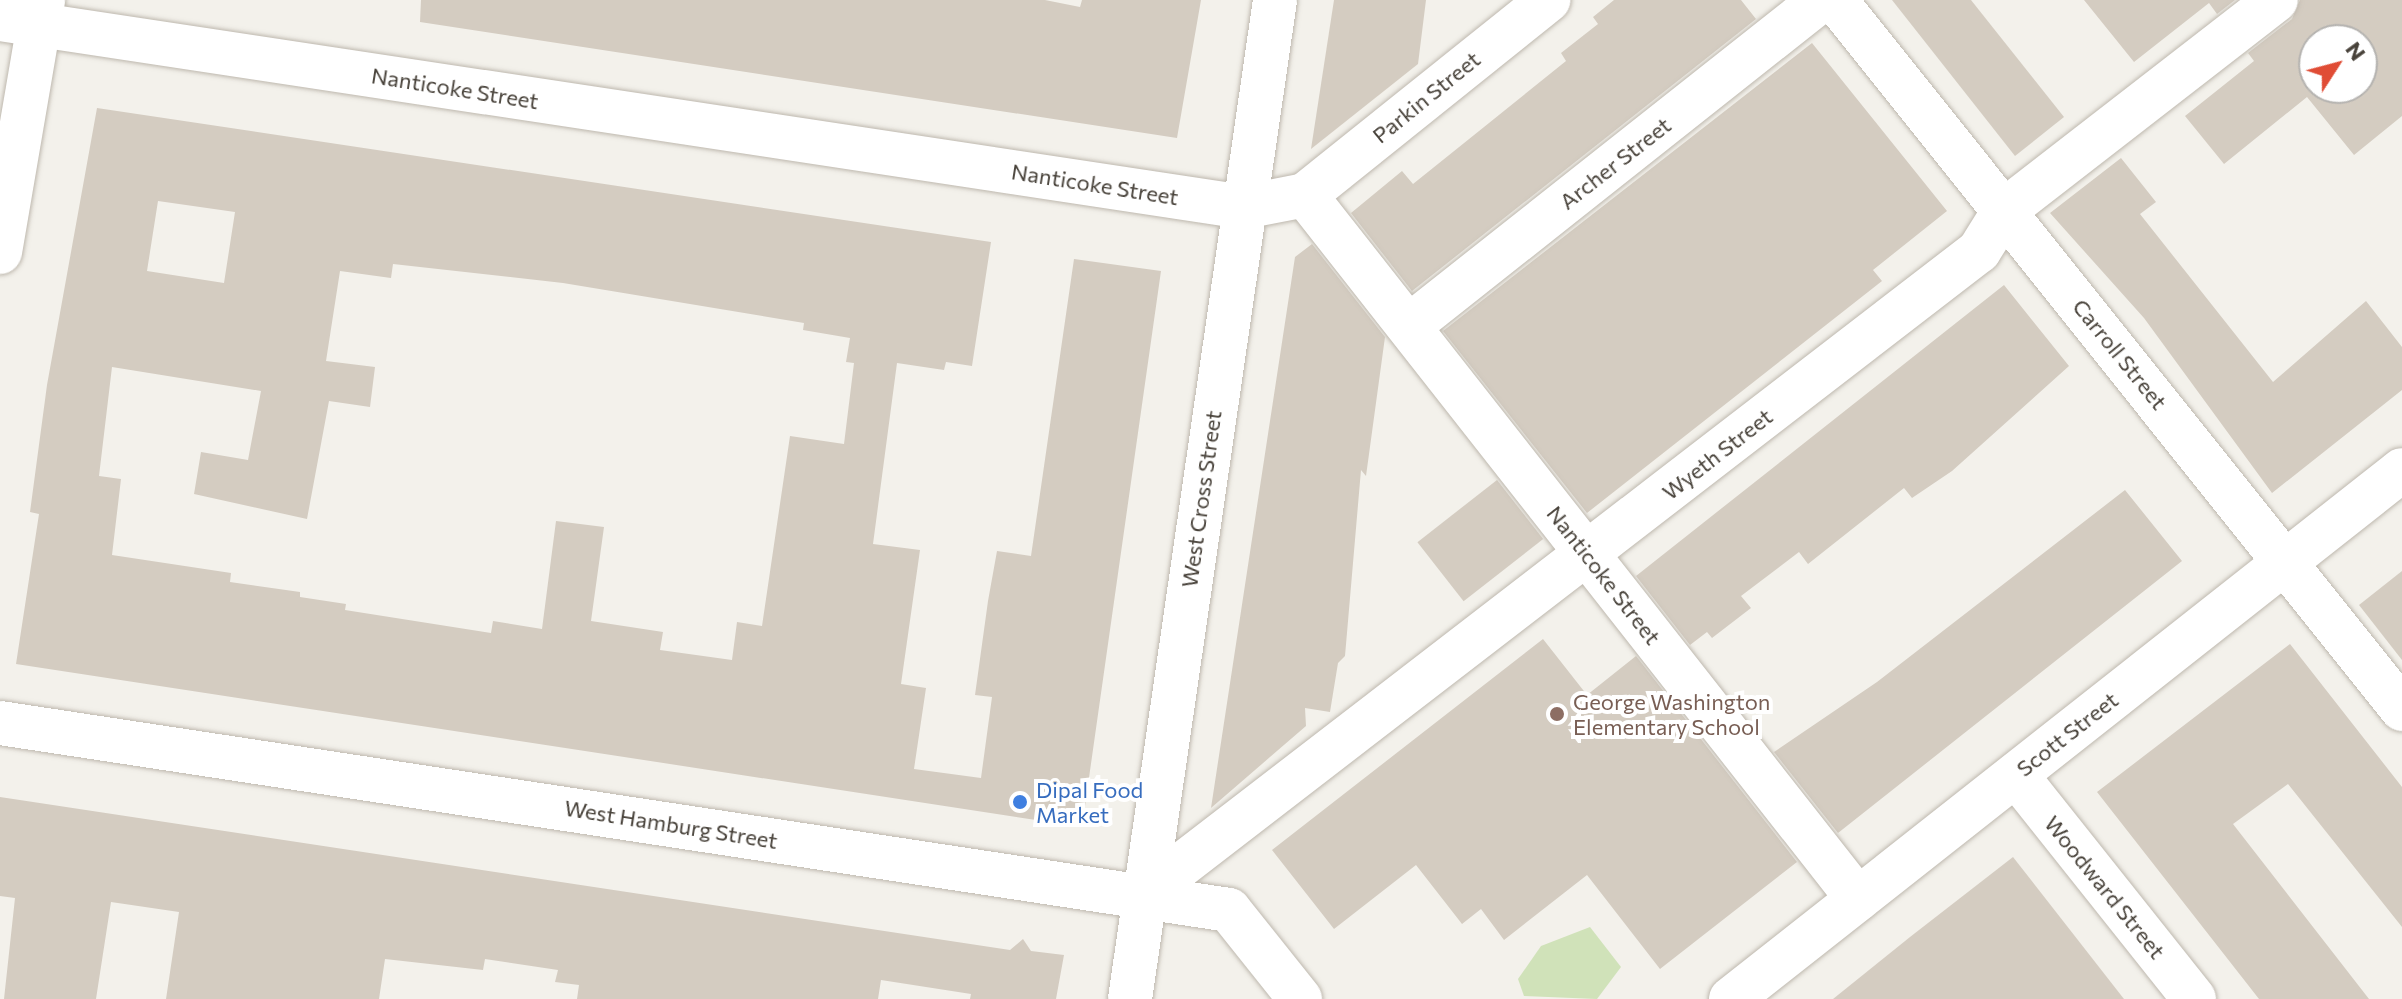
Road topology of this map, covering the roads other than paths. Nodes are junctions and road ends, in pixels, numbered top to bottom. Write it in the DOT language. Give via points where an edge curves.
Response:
graph roads {
  1 [pos="1275,0"];
  2 [pos="1548,0"];
  3 [pos="1821,0"];
  4 [pos="1835,0"];
  5 [pos="2276,0"];
  6 [pos="28,15"];
  7 [pos="1305,195"];
  8 [pos="1244,207"];
  9 [pos="2004,211"];
  10 [pos="0,252"];
  11 [pos="1409,326"];
  12 [pos="2402,470"];
  13 [pos="1588,555"];
  14 [pos="2287,560"];
  15 [pos="2402,709"];
  16 [pos="0,723"];
  17 [pos="2016,775"];
  18 [pos="1144,894"];
  19 [pos="1858,899"];
  20 [pos="1743,995"];
  21 [pos="1130,999"];
  22 [pos="1300,999"];
  23 [pos="2194,999"];
  1 -- 8 [label="street, West Cross Street"];
  2 -- 7 [label="street, Parkin Street"];
  3 -- 11 [label="street, Archer Street"];
  4 -- 9 [label="street, Carroll Street"];
  5 -- 9 [label="street, Wyeth Street"];
  6 -- 8 [label="street, Nanticoke Street"];
  6 -- 10 [label="street"];
  7 -- 8 [label="street, Nanticoke Street"];
  7 -- 11 [label="street, Nanticoke Street"];
  8 -- 18 [label="street, West Cross Street"];
  9 -- 13 [label="street, Wyeth Street" via="1979,251"];
  9 -- 14 [label="street, Carroll Street"];
  11 -- 13 [label="street, Nanticoke Street"];
  12 -- 14 [label="street, Scott Street"];
  13 -- 18 [label="street, Wyeth Street"];
  13 -- 19 [label="street, Nanticoke Street"];
  14 -- 15 [label="street, Carroll Street"];
  14 -- 17 [label="street, Scott Street"];
  16 -- 18 [label="street, West Hamburg Street"];
  17 -- 19 [label="street, Scott Street"];
  17 -- 23 [label="street, Woodward Street"];
  18 -- 21 [label="street, West Cross Street"];
  18 -- 22 [label="street, West Hamburg Street" via="1229,910"];
  19 -- 20 [label="street, Scott Street"];
}
